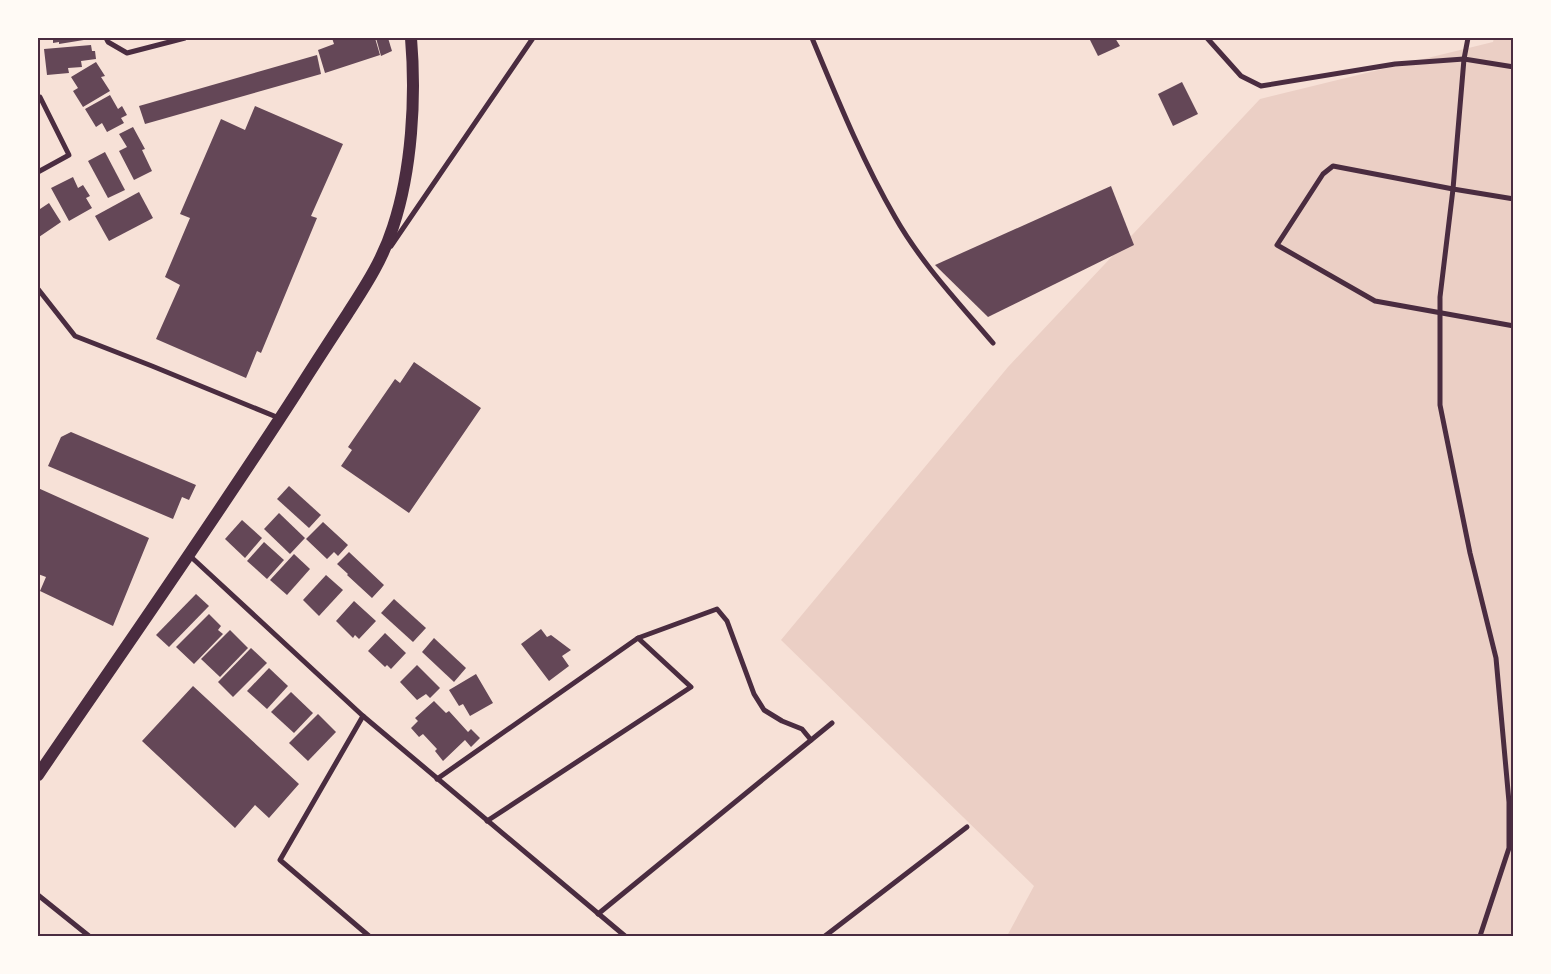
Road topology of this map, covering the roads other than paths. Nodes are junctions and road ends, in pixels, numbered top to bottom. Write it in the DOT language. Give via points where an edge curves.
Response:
graph roads {
  1 [pos="106,38"];
  2 [pos="186,38"];
  3 [pos="411,38"];
  4 [pos="533,38"];
  5 [pos="812,38"];
  6 [pos="1207,38"];
  7 [pos="1468,38"];
  8 [pos="1464,59"];
  9 [pos="1514,67"];
  10 [pos="38,97"];
  11 [pos="38,172"];
  12 [pos="1452,189"];
  13 [pos="1514,199"];
  14 [pos="378,266"];
  15 [pos="38,289"];
  16 [pos="1439,313"];
  17 [pos="1514,326"];
  18 [pos="993,343"];
  19 [pos="280,419"];
  20 [pos="188,555"];
  21 [pos="638,638"];
  22 [pos="363,716"];
  23 [pos="832,723"];
  24 [pos="811,740"];
  25 [pos="38,775"];
  26 [pos="437,779"];
  27 [pos="487,821"];
  28 [pos="967,827"];
  29 [pos="38,895"];
  30 [pos="598,914"];
  31 [pos="89,936"];
  32 [pos="369,936"];
  33 [pos="625,936"];
  34 [pos="825,936"];
  35 [pos="1480,936"];
  1 -- 2 [label="street" via="128,53"];
  3 -- 14 [label="main road" via="413,114 403,186 393,227"];
  4 -- 14 [label="street"];
  5 -- 18 [label="street" via="852,133 895,218 930,268"];
  6 -- 8 [label="street" via="1240,76 1261,86 1395,64"];
  7 -- 8 [label="street"];
  8 -- 9 [label="street"];
  8 -- 12 [label="street"];
  10 -- 11 [label="street" via="69,155"];
  12 -- 13 [label="street"];
  12 -- 16 [label="street"];
  12 -- 16 [label="street" via="1334,166 1323,174 1277,245 1375,301"];
  14 -- 19 [label="main road"];
  15 -- 19 [label="street" via="75,336"];
  16 -- 17 [label="street"];
  16 -- 35 [label="street" via="1440,405 1470,553 1496,658 1510,802 1509,848"];
  19 -- 20 [label="main road"];
  20 -- 22 [label="street"];
  20 -- 25 [label="main road"];
  21 -- 24 [label="street" via="717,609 727,621 754,694 764,710 802,729"];
  21 -- 26 [label="street"];
  21 -- 27 [label="street" via="691,687"];
  22 -- 26 [label="street"];
  22 -- 32 [label="street" via="280,860"];
  23 -- 24 [label="street"];
  24 -- 30 [label="street"];
  26 -- 27 [label="street"];
  27 -- 30 [label="street"];
  28 -- 34 [label="street"];
  29 -- 31 [label="street"];
  30 -- 33 [label="street"];
}
